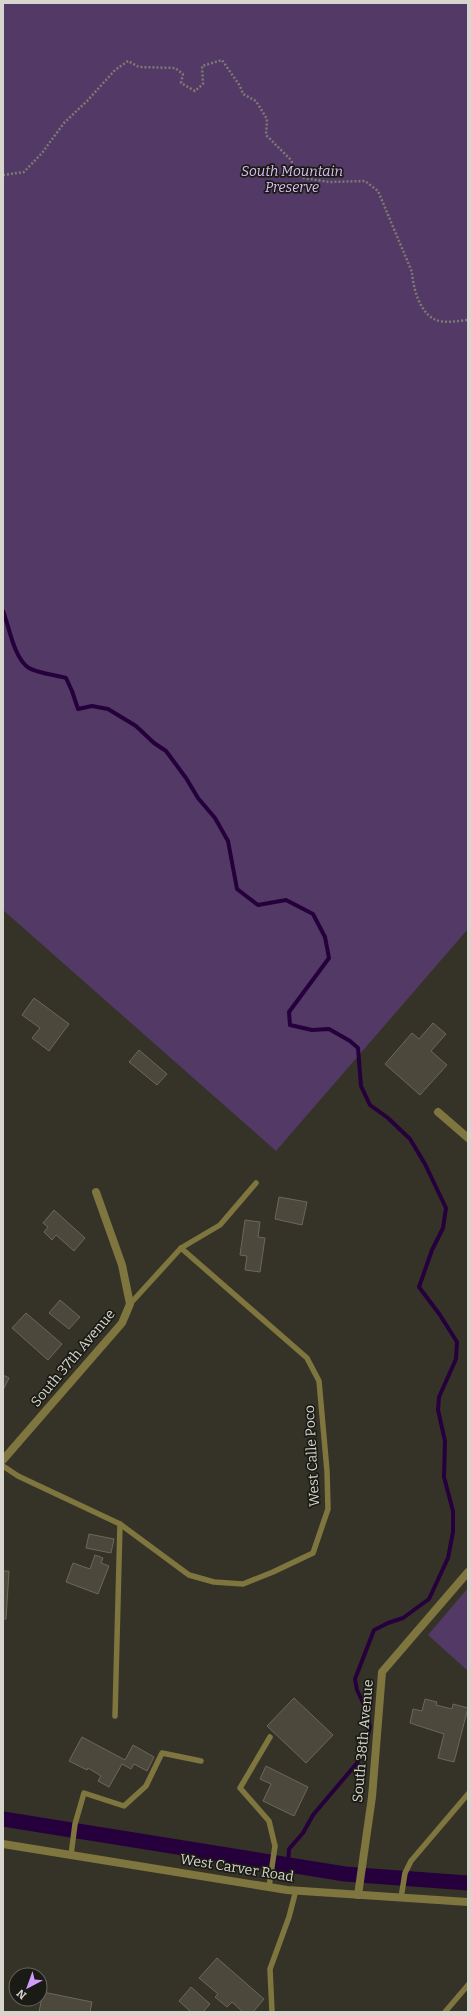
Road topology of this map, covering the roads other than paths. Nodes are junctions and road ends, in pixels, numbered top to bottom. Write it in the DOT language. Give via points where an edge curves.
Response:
graph roads {
  1 [pos="438,1112"];
  2 [pos="468,1138"];
  3 [pos="256,1183"];
  4 [pos="96,1192"];
  5 [pos="181,1248"];
  6 [pos="130,1304"];
  7 [pos="3,1460"];
  8 [pos="3,1466"];
  9 [pos="120,1524"];
  10 [pos="468,1572"];
  11 [pos="115,1716"];
  12 [pos="270,1737"];
  13 [pos="201,1761"];
  14 [pos="468,1794"];
  15 [pos="3,1844"];
  16 [pos="72,1855"];
  17 [pos="269,1887"];
  18 [pos="296,1890"];
  19 [pos="358,1891"];
  20 [pos="401,1898"];
  21 [pos="468,1902"];
  22 [pos="468,1985"];
  23 [pos="272,2012"];
  24 [pos="445,2012"];
  1 -- 2 [label="street"];
  3 -- 5 [label="lane" via="220,1225"];
  4 -- 6 [label="street, South 37th Avenue" via="122,1264"];
  5 -- 6 [label="lane"];
  5 -- 9 [label="lane, West Calle Poco" via="307,1358 319,1381 328,1509 313,1553 243,1584 214,1582 189,1575"];
  6 -- 7 [label="street, South 37th Avenue" via="122,1323"];
  8 -- 9 [label="lane, West Calle Poco" via="18,1476"];
  9 -- 11 [label="lane"];
  10 -- 19 [label="street, South 38th Avenue" via="382,1672 372,1797"];
  12 -- 17 [label="lane" via="240,1788 269,1820 275,1846"];
  13 -- 16 [label="lane" via="162,1753 146,1786 124,1806 84,1793 75,1824"];
  14 -- 20 [label="lane" via="411,1861 405,1873"];
  15 -- 16 [label="street, West Carver Road"];
  16 -- 17 [label="street, West Carver Road"];
  17 -- 18 [label="street, West Carver Road"];
  18 -- 19 [label="street, West Carver Road"];
  18 -- 23 [label="lane" via="270,1969"];
  19 -- 20 [label="street, West Carver Road"];
  20 -- 21 [label="street, West Carver Road"];
  22 -- 24 [label="lane"];
}
